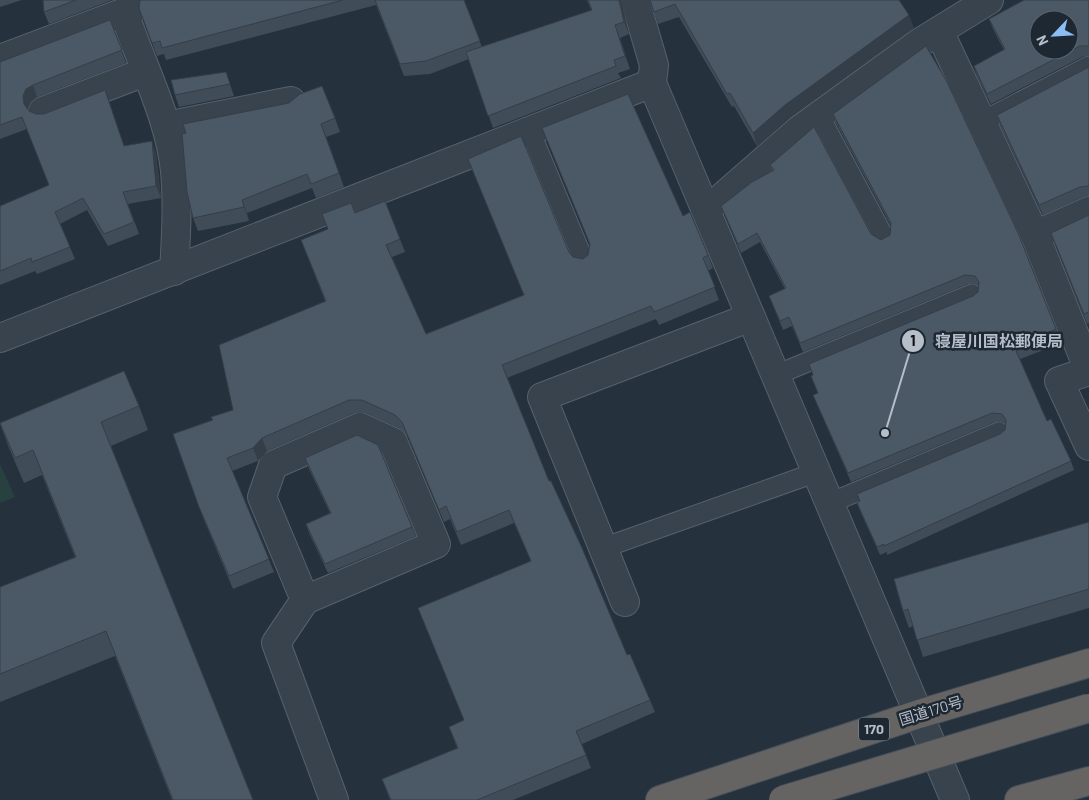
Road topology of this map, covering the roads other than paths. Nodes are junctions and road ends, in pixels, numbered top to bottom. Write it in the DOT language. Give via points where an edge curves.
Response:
graph roads {
  1 [pos="635,0"];
  2 [pos="990,0"];
  3 [pos="131,5"];
  4 [pos="939,31"];
  5 [pos="0,58"];
  6 [pos="1089,66"];
  7 [pos="145,72"];
  8 [pos="652,83"];
  9 [pos="291,101"];
  10 [pos="43,111"];
  11 [pos="819,115"];
  12 [pos="982,122"];
  13 [pos="166,126"];
  14 [pos="530,131"];
  15 [pos="705,208"];
  16 [pos="1089,211"];
  17 [pos="1035,235"];
  18 [pos="884,237"];
  19 [pos="584,261"];
  20 [pos="174,271"];
  21 [pos="972,294"];
  22 [pos="751,316"];
  23 [pos="0,338"];
  24 [pos="1089,371"];
  25 [pos="776,375"];
  26 [pos="999,432"];
  27 [pos="1089,446"];
  28 [pos="817,472"];
  29 [pos="830,503"];
  30 [pos="603,548"];
  31 [pos="305,600"];
  32 [pos="625,602"];
  33 [pos="1089,663"];
  34 [pos="1089,708"];
  35 [pos="919,714"];
  36 [pos="1089,781"];
  37 [pos="334,800"];
  38 [pos="660,800"];
  39 [pos="783,800"];
  40 [pos="955,800"];
  41 [pos="1019,800"];
  1 -- 8 [label="street" via="654,65"];
  2 -- 4 [label="street"];
  3 -- 5 [label="street"];
  3 -- 7 [label="street" via="127,22"];
  4 -- 11 [label="street"];
  4 -- 12 [label="street"];
  6 -- 12 [label="lane"];
  7 -- 10 [label="street"];
  7 -- 13 [label="street"];
  8 -- 14 [label="street"];
  8 -- 15 [label="street"];
  9 -- 13 [label="street"];
  11 -- 15 [label="street" via="720,199"];
  11 -- 18 [label="lane"];
  12 -- 17 [label="street"];
  13 -- 20 [label="street" via="175,170 177,229"];
  14 -- 19 [label="lane"];
  14 -- 20 [label="street"];
  15 -- 22 [label="street"];
  16 -- 17 [label="street"];
  17 -- 24 [label="street"];
  20 -- 23 [label="street"];
  21 -- 25 [label="lane"];
  22 -- 25 [label="street"];
  22 -- 30 [label="street" via="542,397"];
  24 -- 27 [label="street" via="1058,380"];
  25 -- 28 [label="street"];
  26 -- 29 [label="lane"];
  28 -- 29 [label="street"];
  28 -- 30 [label="lane"];
  29 -- 35 [label="street"];
  30 -- 32 [label="street"];
  31 -- 31 [label="street" via="436,544 393,442 360,427 273,465 262,497"];
  31 -- 37 [label="street" via="276,643"];
  33 -- 35 [label="highway, 国道170号 / 170"];
  34 -- 39 [label="highway, bridge"];
  35 -- 38 [label="highway, 国道170号 / 170"];
  35 -- 40 [label="street"];
  36 -- 41 [label="highway"];
}
